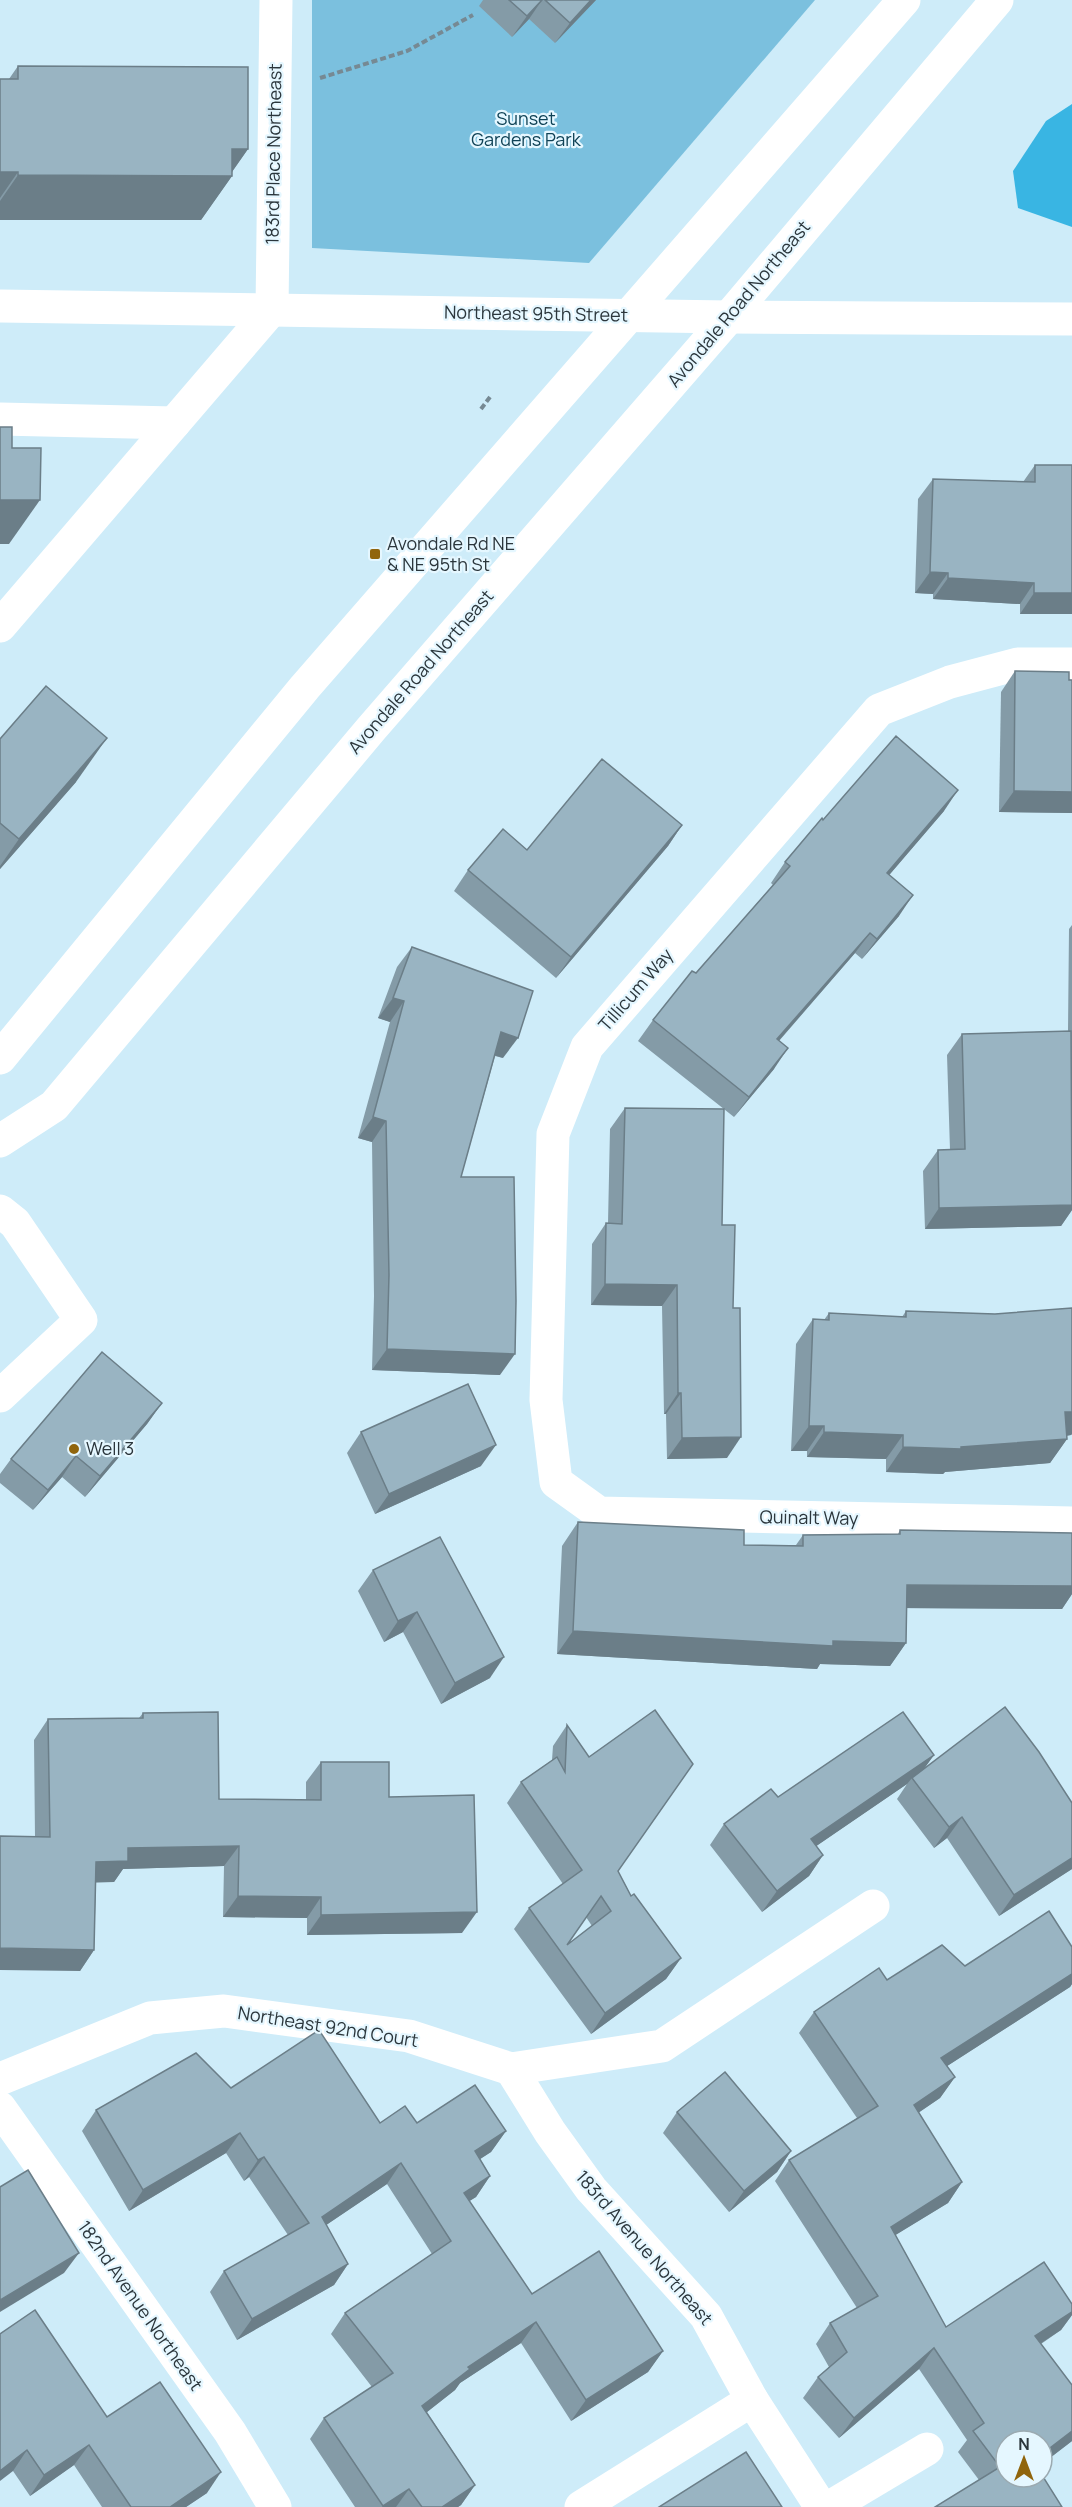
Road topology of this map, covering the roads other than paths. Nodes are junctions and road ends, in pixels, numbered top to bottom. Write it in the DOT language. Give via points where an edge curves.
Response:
graph roads {
  1 [pos="276,0"];
  2 [pos="904,0"];
  3 [pos="997,0"];
  4 [pos="240,81"];
  5 [pos="276,82"];
  6 [pos="0,306"];
  7 [pos="272,309"];
  8 [pos="630,315"];
  9 [pos="729,317"];
  10 [pos="1072,319"];
  11 [pos="0,419"];
  12 [pos="174,423"];
  13 [pos="0,626"];
  14 [pos="1072,664"];
  15 [pos="0,1058"];
  16 [pos="0,1141"];
  17 [pos="0,1211"];
  18 [pos="0,1396"];
  19 [pos="556,1482"];
  20 [pos="1072,1523"];
  21 [pos="873,1906"];
  22 [pos="512,2068"];
  23 [pos="0,2079"];
  24 [pos="0,2108"];
  25 [pos="752,2400"];
  26 [pos="927,2449"];
  27 [pos="276,2507"];
  28 [pos="581,2507"];
  29 [pos="821,2507"];
  30 [pos="830,2507"];
  1 -- 5 [label="street, 183rd Place Northeast"];
  2 -- 8 [label="street"];
  3 -- 9 [label="street, Avondale Road Northeast"];
  4 -- 5 [label="street"];
  5 -- 7 [label="street, 183rd Place Northeast"];
  6 -- 7 [label="street, Northeast 95th Street"];
  7 -- 8 [label="street, Northeast 95th Street"];
  7 -- 12 [label="street"];
  8 -- 9 [label="street, Northeast 95th Street"];
  8 -- 15 [label="street" via="305,687"];
  9 -- 10 [label="street, Northeast 95th Street"];
  9 -- 16 [label="street, Avondale Road Northeast" via="371,729 54,1106"];
  11 -- 12 [label="street"];
  12 -- 13 [label="street"];
  14 -- 19 [label="street, Tillicum Way" via="1018,664 950,682 879,710 587,1047 553,1134 546,1400"];
  17 -- 18 [label="street" via="15,1223 81,1320"];
  19 -- 20 [label="street, Quinalt Way" via="599,1513"];
  21 -- 22 [label="street, Northeast 92nd Court" via="662,2046"];
  22 -- 23 [label="street, Northeast 92nd Court" via="409,2036 224,2011 150,2018"];
  22 -- 25 [label="street, 183rd Avenue Northeast" via="550,2132 591,2189 706,2316"];
  24 -- 27 [label="street, 182nd Avenue Northeast" via="230,2432"];
  25 -- 28 [label="street"];
  25 -- 29 [label="street, 183rd Avenue Northeast"];
  26 -- 30 [label="street"];
}
